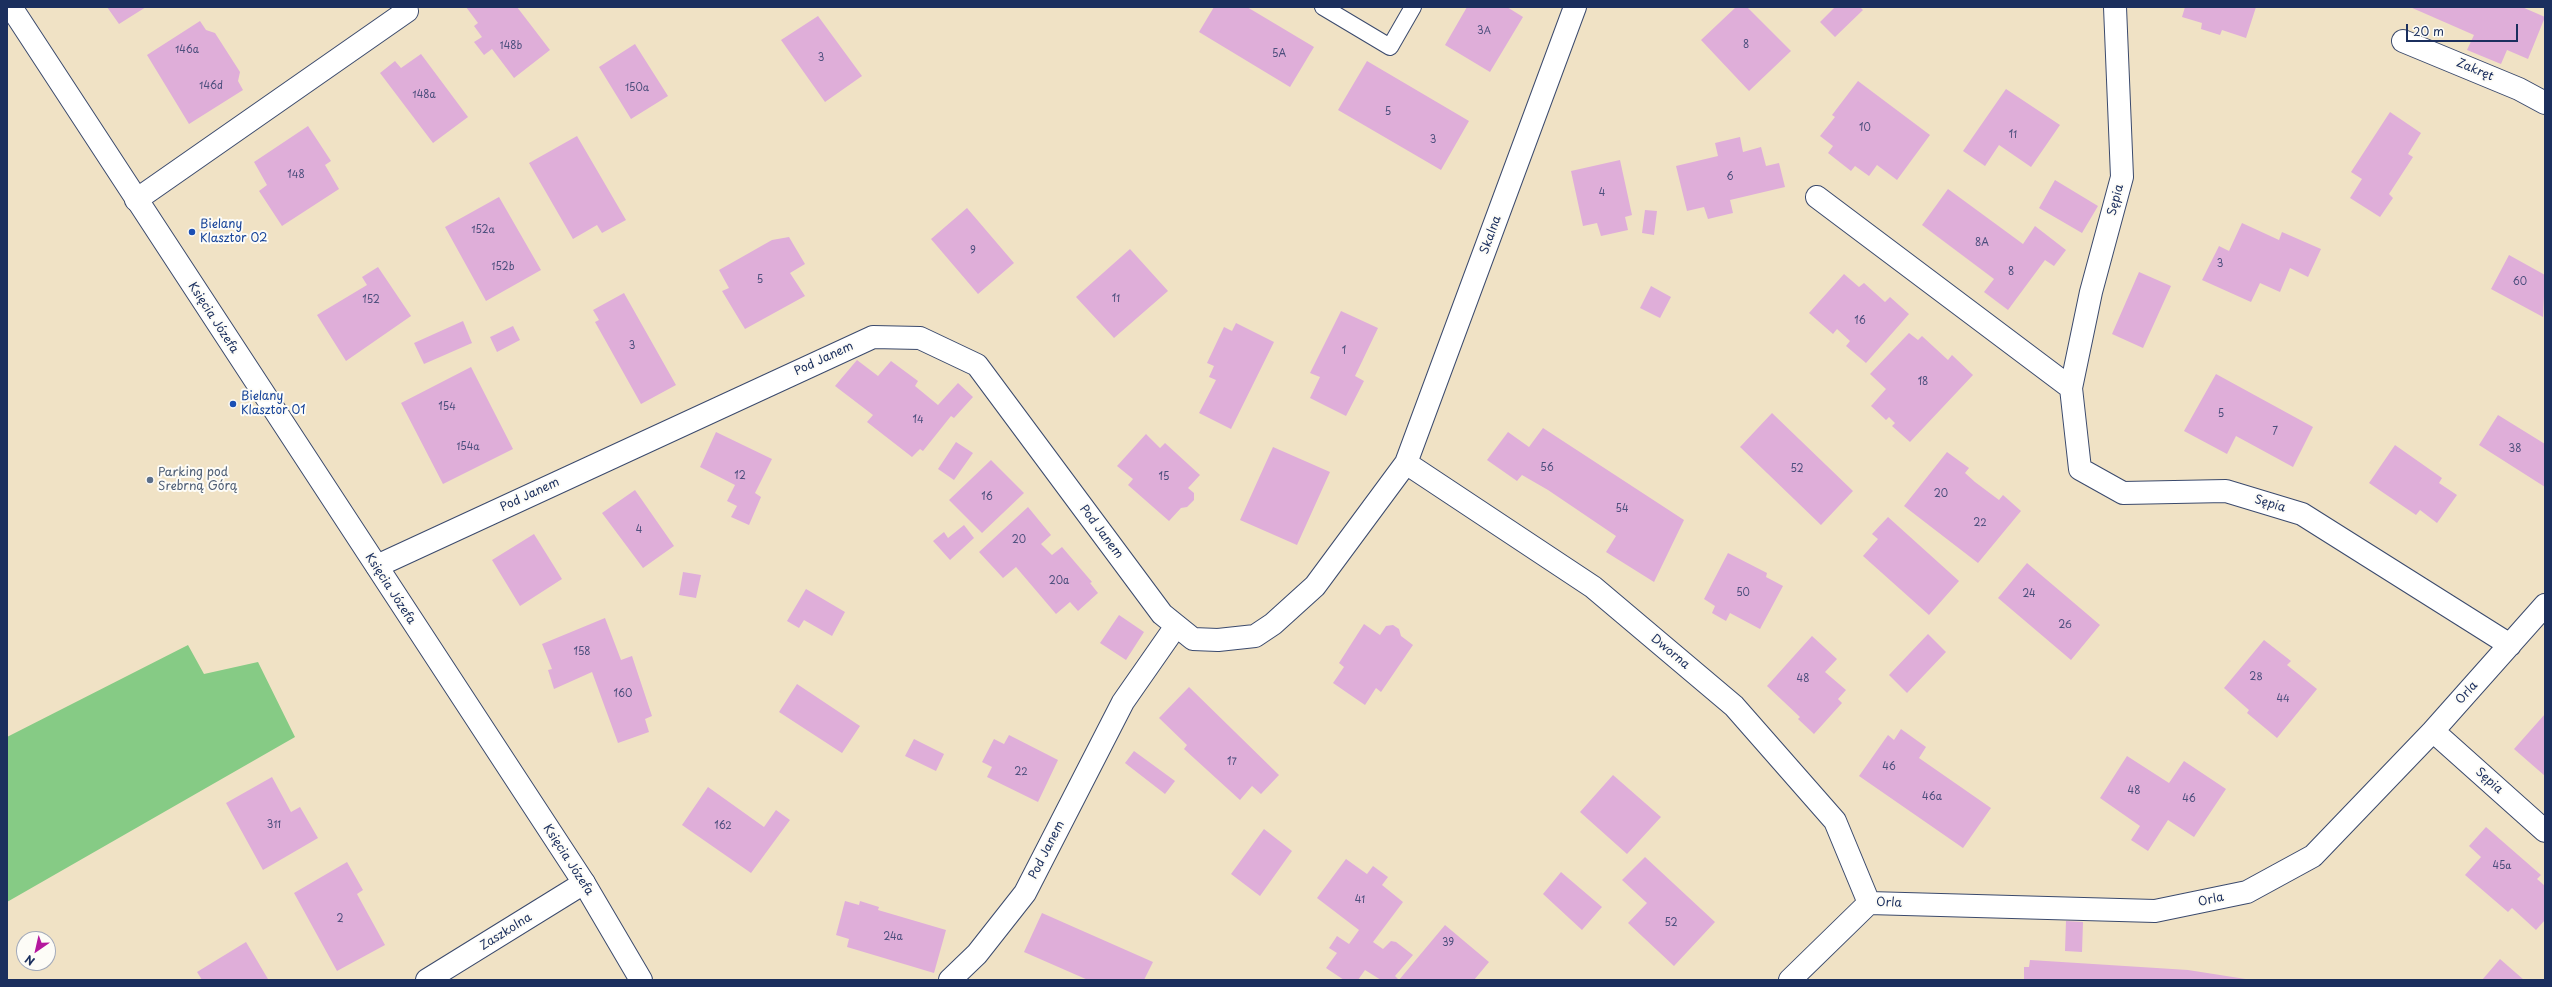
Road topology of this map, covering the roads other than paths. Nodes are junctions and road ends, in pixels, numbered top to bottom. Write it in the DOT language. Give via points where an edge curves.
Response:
graph roads {
  1 [pos="11,7"];
  2 [pos="1323,7"];
  3 [pos="1413,7"];
  4 [pos="1576,7"];
  5 [pos="2115,7"];
  6 [pos="407,11"];
  7 [pos="2403,41"];
  8 [pos="2545,104"];
  9 [pos="1817,197"];
  10 [pos="136,200"];
  11 [pos="2071,388"];
  12 [pos="1406,463"];
  13 [pos="376,566"];
  14 [pos="2542,615"];
  15 [pos="1176,626"];
  16 [pos="2510,645"];
  17 [pos="2433,731"];
  18 [pos="2545,831"];
  19 [pos="584,883"];
  20 [pos="1869,903"];
  21 [pos="427,980"];
  22 [pos="641,980"];
  23 [pos="950,980"];
  24 [pos="1790,980"];
  1 -- 10 [label="street, Księcia Józefa"];
  2 -- 3 [label="lane" via="1390,47"];
  4 -- 12 [label="street, Skalna"];
  5 -- 11 [label="street, Sępia" via="2122,177 2091,292"];
  6 -- 10 [label="street"];
  7 -- 8 [label="street, Zakręt" via="2519,89"];
  9 -- 11 [label="street"];
  10 -- 13 [label="street, Księcia Józefa"];
  11 -- 16 [label="street, Sępia" via="2080,469 2123,493 2226,491 2302,514"];
  12 -- 15 [label="street, Pod Janem" via="1315,586 1273,624 1255,636 1218,640 1193,639"];
  12 -- 20 [label="street, Dworna" via="1593,587 1734,706 1835,821"];
  13 -- 15 [label="street, Pod Janem" via="872,337 920,338 976,365 1162,614"];
  13 -- 19 [label="street, Księcia Józefa"];
  14 -- 16 [label="street, Orla"];
  15 -- 23 [label="street, Pod Janem" via="1123,702 1024,893 977,954"];
  16 -- 17 [label="street, Orla"];
  17 -- 18 [label="street, Sępia"];
  17 -- 20 [label="street, Orla" via="2313,856 2247,892 2155,911"];
  19 -- 21 [label="street, Zaszkolna"];
  19 -- 22 [label="street, Księcia Józefa"];
  20 -- 24 [label="street, Orla"];
}
